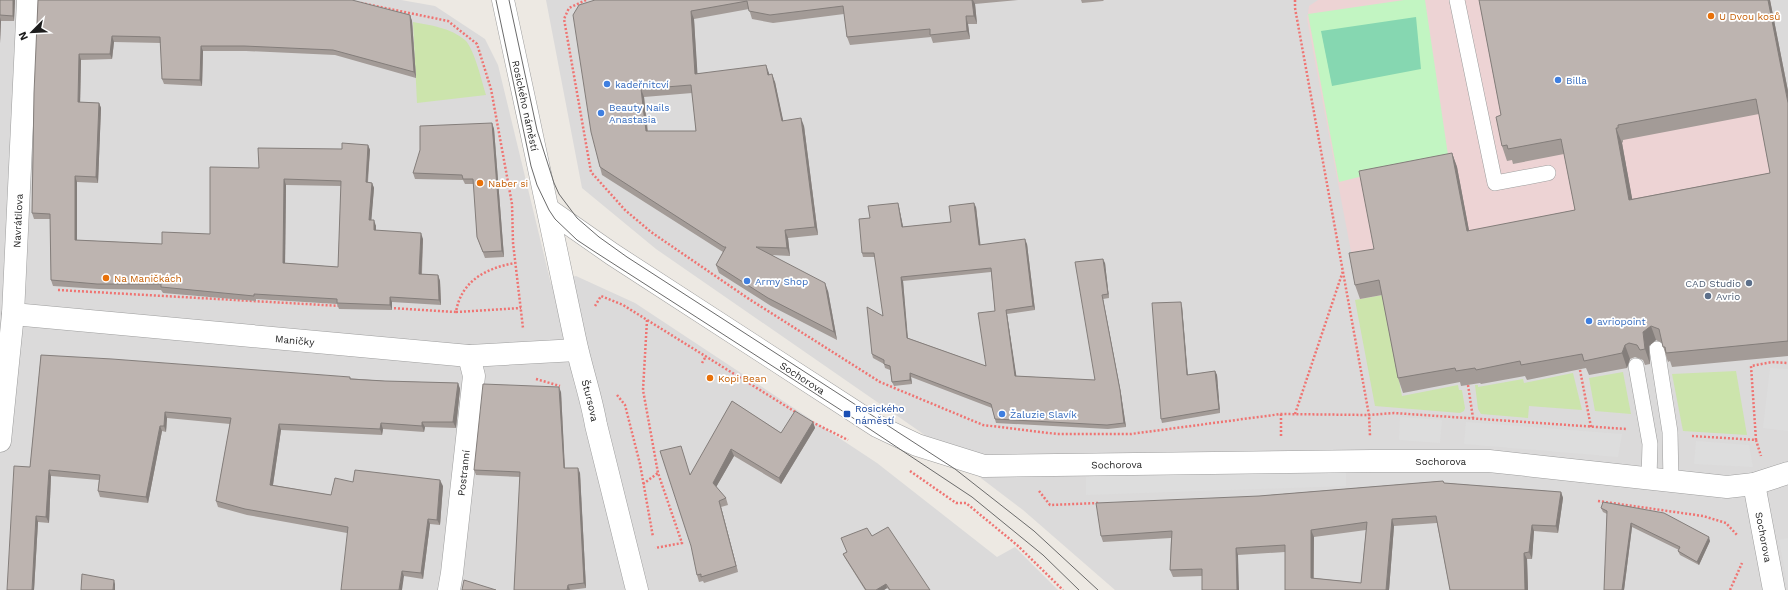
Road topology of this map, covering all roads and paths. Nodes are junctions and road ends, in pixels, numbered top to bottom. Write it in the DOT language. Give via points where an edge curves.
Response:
graph roads {
  1 [pos="28,0"];
  2 [pos="503,0"];
  3 [pos="586,0"];
  4 [pos="1295,0"];
  5 [pos="1457,0"];
  6 [pos="360,2"];
  7 [pos="1548,173"];
  8 [pos="549,210"];
  9 [pos="515,263"];
  10 [pos="1344,270"];
  11 [pos="54,290"];
  12 [pos="346,306"];
  13 [pos="385,308"];
  14 [pos="521,308"];
  15 [pos="595,311"];
  16 [pos="456,312"];
  17 [pos="13,314"];
  18 [pos="647,320"];
  19 [pos="1657,349"];
  20 [pos="577,350"];
  21 [pos="525,353"];
  22 [pos="468,356"];
  23 [pos="706,356"];
  24 [pos="702,363"];
  25 [pos="1788,363"];
  26 [pos="1636,366"];
  27 [pos="1580,370"];
  28 [pos="1468,384"];
  29 [pos="562,390"];
  30 [pos="614,392"];
  31 [pos="1295,414"];
  32 [pos="802,415"];
  33 [pos="1369,415"];
  34 [pos="1474,418"];
  35 [pos="808,419"];
  36 [pos="1591,427"];
  37 [pos="1647,430"];
  38 [pos="1670,432"];
  39 [pos="1756,440"];
  40 [pos="0,441"];
  41 [pos="854,443"];
  42 [pos="1371,461"];
  43 [pos="1021,466"];
  44 [pos="909,471"];
  45 [pos="658,473"];
  46 [pos="1788,473"];
  47 [pos="1649,478"];
  48 [pos="1671,481"];
  49 [pos="1761,482"];
  50 [pos="643,484"];
  51 [pos="1592,500"];
  52 [pos="1105,503"];
  53 [pos="1744,535"];
  54 [pos="653,537"];
  55 [pos="656,548"];
  56 [pos="1742,561"];
  57 [pos="449,590"];
  58 [pos="637,590"];
  59 [pos="1062,590"];
  60 [pos="1730,590"];
  61 [pos="1774,590"];
  1 -- 17 [label="street, Navrátilova"];
  2 -- 8 [label="street, Rosického náměstí"];
  3 -- 31 [label="path" via="569,8 564,20 591,172 625,210 651,232 749,299 880,382 983,425 1057,434 1131,434"];
  4 -- 10 [label="path"];
  5 -- 7 [label="lane" via="1495,183"];
  6 -- 9 [label="path" via="448,21 477,44 491,89 512,204"];
  8 -- 20 [label="street, Štursova"];
  8 -- 43 [label="street, Sochorova" via="612,254 877,426 917,445 984,466"];
  9 -- 14 [label="path"];
  9 -- 16 [label="path" via="495,267 474,279 458,299"];
  10 -- 31 [label="path"];
  10 -- 33 [label="path"];
  11 -- 12 [label="path"];
  13 -- 16 [label="path"];
  14 -- 16 [label="path"];
  14 -- 21 [label="path"];
  15 -- 18 [label="path" via="601,296 623,305"];
  17 -- 22 [label="street, Maničky"];
  17 -- 40 [label="street, Navrátilova"];
  18 -- 23 [label="path"];
  18 -- 45 [label="path" via="643,390"];
  19 -- 38 [label="lane"];
  20 -- 21 [label="street, Maničky"];
  20 -- 58 [label="street, Štursova"];
  21 -- 22 [label="street, Maničky"];
  21 -- 29 [label="path" via="528,376 559,386"];
  22 -- 57 [label="street, Postranní" via="474,376"];
  23 -- 24 [label="path"];
  23 -- 32 [label="path"];
  25 -- 39 [label="path" via="1772,362 1751,366"];
  26 -- 37 [label="lane"];
  27 -- 36 [label="path"];
  28 -- 34 [label="path"];
  30 -- 50 [label="path" via="626,405"];
  31 -- 33 [label="path"];
  33 -- 34 [label="path" via="1394,413"];
  33 -- 42 [label="path"];
  34 -- 36 [label="path"];
  35 -- 41 [label="path"];
  36 -- 37 [label="path"];
  37 -- 47 [label="lane" via="1650,444"];
  38 -- 39 [label="path" via="1678,435"];
  38 -- 48 [label="lane"];
  39 -- 49 [label="path"];
  42 -- 43 [label="street, Sochorova"];
  42 -- 47 [label="street, Sochorova" via="1489,461"];
  43 -- 52 [label="path" via="1050,505"];
  44 -- 59 [label="path" via="956,503 966,502 1017,545"];
  45 -- 50 [label="path"];
  45 -- 55 [label="path" via="682,543"];
  46 -- 49 [label="street, Sochorova"];
  47 -- 48 [label="street, Sochorova"];
  48 -- 49 [label="street, Sochorova" via="1727,487"];
  49 -- 61 [label="street, Sochorova"];
  50 -- 54 [label="path"];
  51 -- 53 [label="path" via="1704,516 1726,523 1739,537"];
  56 -- 60 [label="path"];
}
